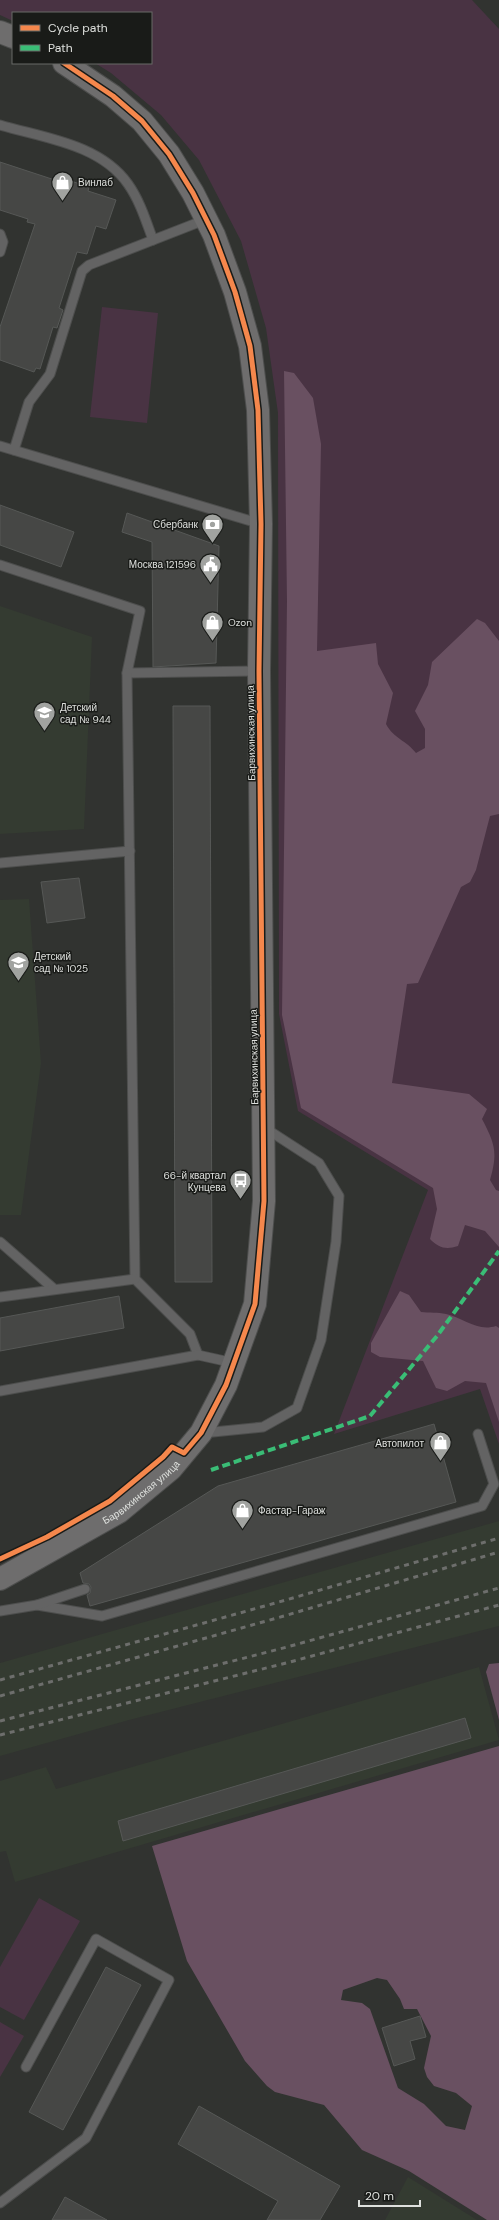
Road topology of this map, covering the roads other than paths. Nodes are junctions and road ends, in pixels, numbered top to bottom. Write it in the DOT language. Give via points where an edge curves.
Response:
graph roads {
  1 [pos="0,32"];
  2 [pos="12,37"];
  3 [pos="65,64"];
  4 [pos="0,125"];
  5 [pos="206,219"];
  6 [pos="0,234"];
  7 [pos="153,240"];
  8 [pos="0,252"];
  9 [pos="0,446"];
  10 [pos="14,450"];
  11 [pos="261,524"];
  12 [pos="0,565"];
  13 [pos="259,671"];
  14 [pos="127,673"];
  15 [pos="130,851"];
  16 [pos="0,863"];
  17 [pos="264,1128"];
  18 [pos="0,1242"];
  19 [pos="135,1279"];
  20 [pos="54,1289"];
  21 [pos="0,1297"];
  22 [pos="198,1355"];
  23 [pos="235,1363"];
  24 [pos="0,1391"];
  25 [pos="201,1433"];
  26 [pos="478,1434"];
  27 [pos="0,1579"];
  28 [pos="85,1589"];
  29 [pos="36,1605"];
  30 [pos="0,1611"];
  31 [pos="26,2067"];
  32 [pos="0,2203"];
  1 -- 2 [label="street"];
  3 -- 5 [label="street, Барвихинская улица" via="113,96 142,121 169,154"];
  4 -- 7 [label="lane" via="86,150 104,161 121,176 134,194"];
  5 -- 7 [label="lane"];
  5 -- 11 [label="street, Барвихинская улица" via="235,292 250,346 258,410"];
  6 -- 8 [label="lane" via="3,242"];
  7 -- 10 [label="lane" via="89,265 82,271 50,374 28,402"];
  9 -- 10 [label="lane"];
  10 -- 11 [label="lane"];
  11 -- 13 [label="street, Барвихинская улица"];
  12 -- 14 [label="lane" via="140,611"];
  13 -- 14 [label="lane"];
  13 -- 17 [label="street, Барвихинская улица"];
  14 -- 15 [label="lane"];
  15 -- 16 [label="lane"];
  15 -- 19 [label="lane"];
  17 -- 23 [label="street, Барвихинская улица" via="264,1201 255,1304"];
  17 -- 25 [label="lane" via="319,1163 339,1196 336,1242 321,1340 297,1408 264,1427"];
  18 -- 20 [label="lane"];
  19 -- 20 [label="lane"];
  19 -- 22 [label="lane" via="190,1334"];
  20 -- 21 [label="lane"];
  22 -- 23 [label="lane"];
  22 -- 24 [label="lane"];
  23 -- 25 [label="street, Барвихинская улица"];
  25 -- 27 [label="street, Барвихинская улица" via="171,1469 119,1512"];
  26 -- 29 [label="lane" via="494,1484 482,1506 102,1616"];
  28 -- 29 [label="lane"];
  29 -- 30 [label="lane"];
  31 -- 32 [label="lane" via="96,1940 170,1980 86,2138"];
}
